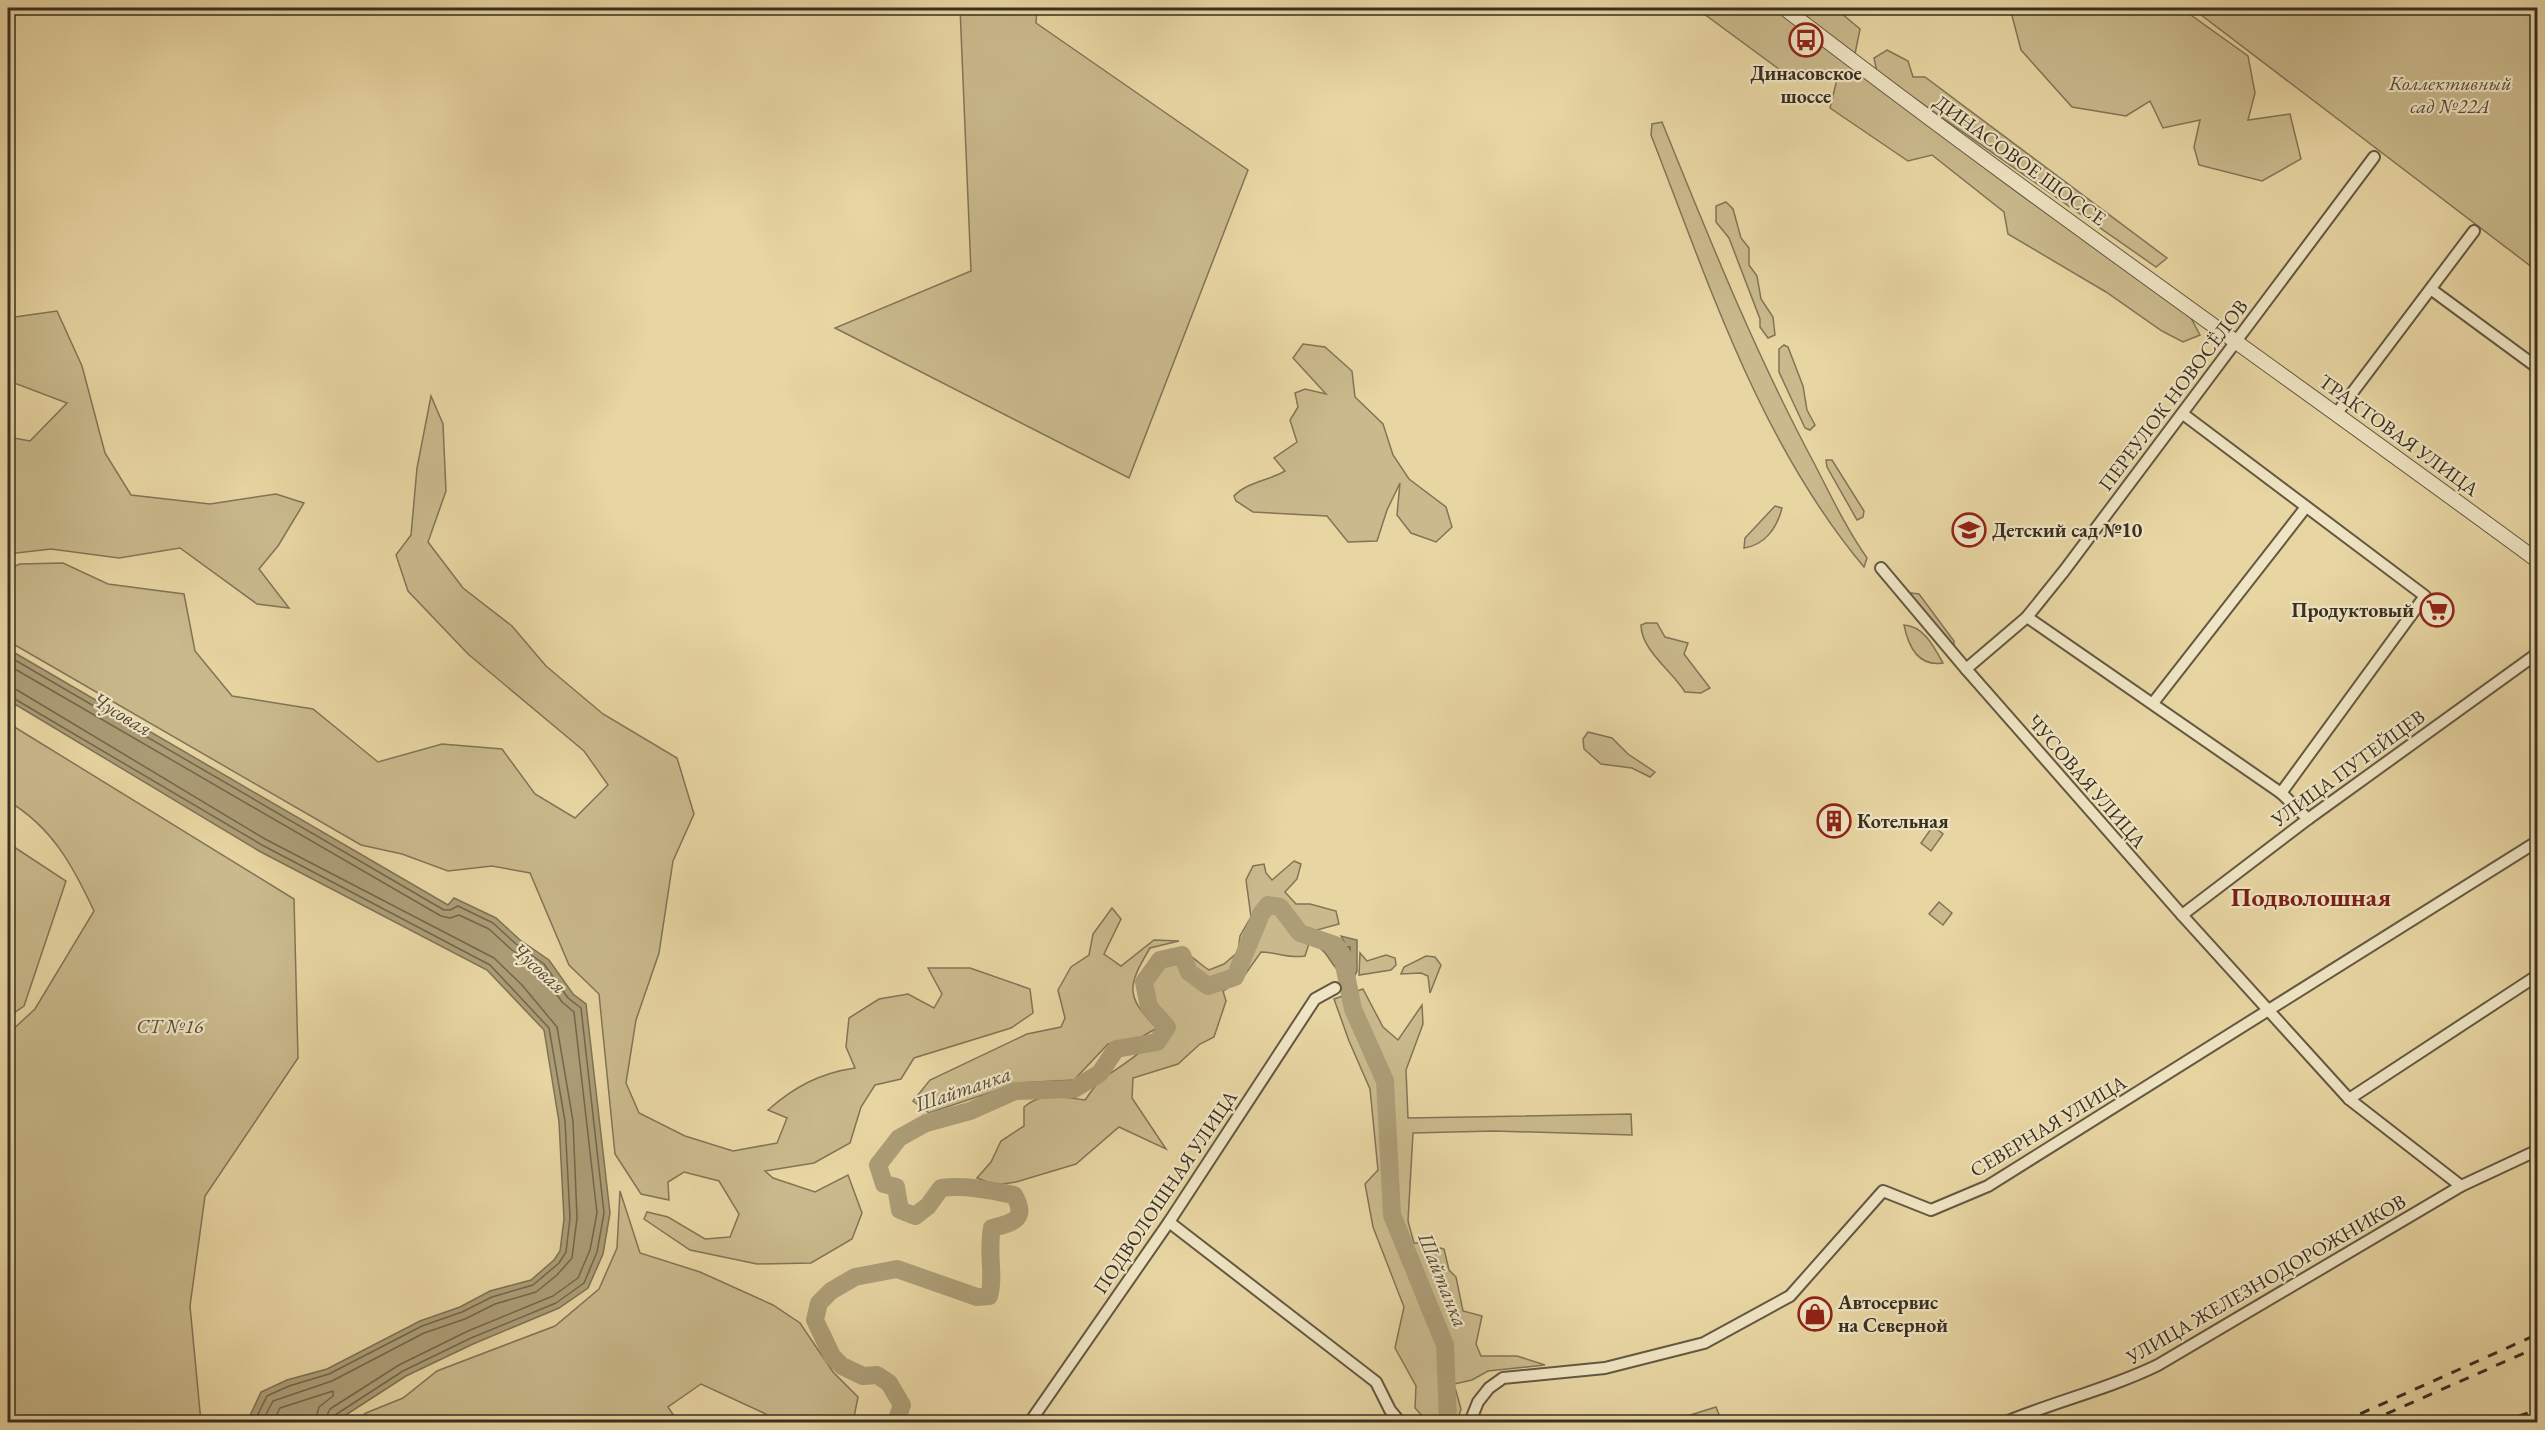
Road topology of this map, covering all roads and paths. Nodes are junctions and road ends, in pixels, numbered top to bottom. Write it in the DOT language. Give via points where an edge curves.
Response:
graph roads {
  1 [pos="1784,8"];
  2 [pos="2374,157"];
  3 [pos="2474,231"];
  4 [pos="2432,290"];
  5 [pos="2235,343"];
  6 [pos="2538,368"];
  7 [pos="2337,413"];
  8 [pos="2183,414"];
  9 [pos="2306,507"];
  10 [pos="2538,561"];
  11 [pos="1881,568"];
  12 [pos="2027,616"];
  13 [pos="2538,653"];
  14 [pos="1966,669"];
  15 [pos="2153,703"];
  16 [pos="2281,793"];
  17 [pos="2308,819"];
  18 [pos="2538,841"];
  19 [pos="2182,915"];
  20 [pos="2538,975"];
  21 [pos="1335,988"];
  22 [pos="2269,1009"];
  23 [pos="2349,1098"];
  24 [pos="2538,1150"];
  25 [pos="2462,1186"];
  26 [pos="1169,1222"];
  27 [pos="1030,1422"];
  28 [pos="1400,1422"];
  29 [pos="1470,1422"];
  30 [pos="2006,1422"];
  1 -- 5 [label="street, ДИНАСОВОЕ ШОССЕ"];
  2 -- 5 [label="street, ПЕРЕУЛОК НОВОСЁЛОВ"];
  3 -- 4 [label="street"];
  4 -- 6 [label="street"];
  4 -- 7 [label="street"];
  5 -- 7 [label="street, ТРАКТОВАЯ УЛИЦА"];
  5 -- 8 [label="street, ПЕРЕУЛОК НОВОСЁЛОВ"];
  7 -- 10 [label="street, ТРАКТОВАЯ УЛИЦА"];
  8 -- 9 [label="street"];
  8 -- 12 [label="street, ПЕРЕУЛОК НОВОСЁЛОВ"];
  9 -- 15 [label="street"];
  9 -- 16 [label="street" via="2425,596"];
  11 -- 14 [label="street, ЧУСОВАЯ УЛИЦА"];
  12 -- 14 [label="street, ПЕРЕУЛОК НОВОСЁЛОВ"];
  12 -- 15 [label="street"];
  13 -- 17 [label="street, УЛИЦА ПУТЕЙЦЕВ"];
  14 -- 19 [label="street, ЧУСОВАЯ УЛИЦА"];
  15 -- 16 [label="street"];
  16 -- 17 [label="street"];
  17 -- 19 [label="street, УЛИЦА ПУТЕЙЦЕВ"];
  18 -- 22 [label="street, СЕВЕРНАЯ УЛИЦА"];
  19 -- 22 [label="street, ЧУСОВАЯ УЛИЦА"];
  20 -- 23 [label="street"];
  21 -- 26 [label="street, ПОДВОЛОШНАЯ УЛИЦА" via="1315,999"];
  22 -- 23 [label="street, ЧУСОВАЯ УЛИЦА"];
  22 -- 29 [label="street, СЕВЕРНАЯ УЛИЦА" via="1988,1186 1931,1210 1883,1191 1790,1296 1704,1343 1605,1368 1503,1378 1478,1402"];
  23 -- 25 [label="street, ЧУСОВАЯ УЛИЦА"];
  24 -- 25 [label="street, УЛИЦА ЖЕЛЕЗНОДОРОЖНИКОВ"];
  25 -- 30 [label="street, УЛИЦА ЖЕЛЕЗНОДОРОЖНИКОВ" via="2158,1365"];
  26 -- 27 [label="street, ПОДВОЛОШНАЯ УЛИЦА"];
  26 -- 28 [label="street" via="1377,1382"];
}
